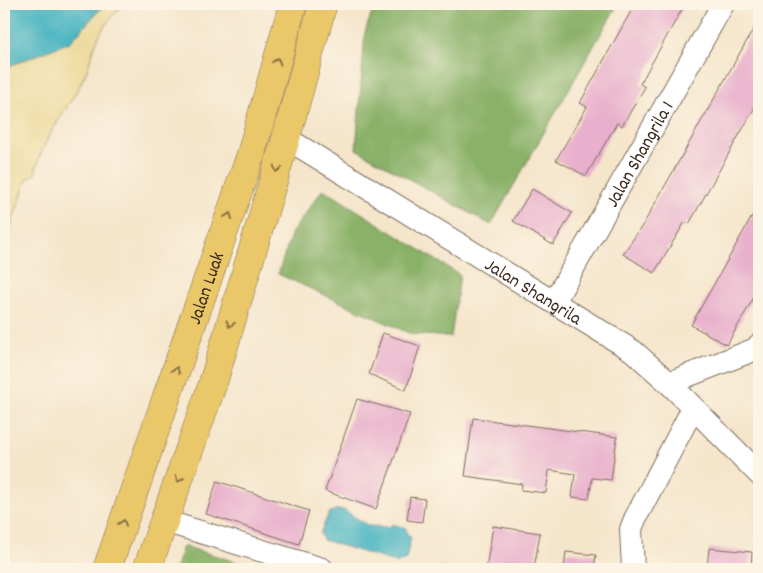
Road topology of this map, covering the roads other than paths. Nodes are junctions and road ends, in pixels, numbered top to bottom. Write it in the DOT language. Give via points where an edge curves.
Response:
graph roads {
  1 [pos="293,4"];
  2 [pos="323,4"];
  3 [pos="723,4"];
  4 [pos="286,138"];
  5 [pos="554,302"];
  6 [pos="759,345"];
  7 [pos="670,383"];
  8 [pos="693,408"];
  9 [pos="759,474"];
  10 [pos="164,521"];
  11 [pos="107,569"];
  12 [pos="147,569"];
  13 [pos="322,569"];
  14 [pos="633,569"];
  11 -- 1 [label="main road, Jalan Luak, one-way" via="251,154"];
  2 -- 4 [label="main road, Jalan Luak"];
  3 -- 5 [label="street, Jalan Shangrila 1"];
  4 -- 5 [label="street, Jalan Shangrila"];
  4 -- 10 [label="main road, Jalan Luak, one-way" via="213,383"];
  5 -- 7 [label="street, Jalan Shangrila" via="633,351"];
  6 -- 7 [label="street" via="756,349"];
  7 -- 8 [label="street, Jalan Shangrila"];
  8 -- 9 [label="street, Jalan Shangrila"];
  8 -- 14 [label="street" via="635,519 631,530"];
  10 -- 12 [label="main road, Jalan Luak"];
  10 -- 13 [label="street"];
}
